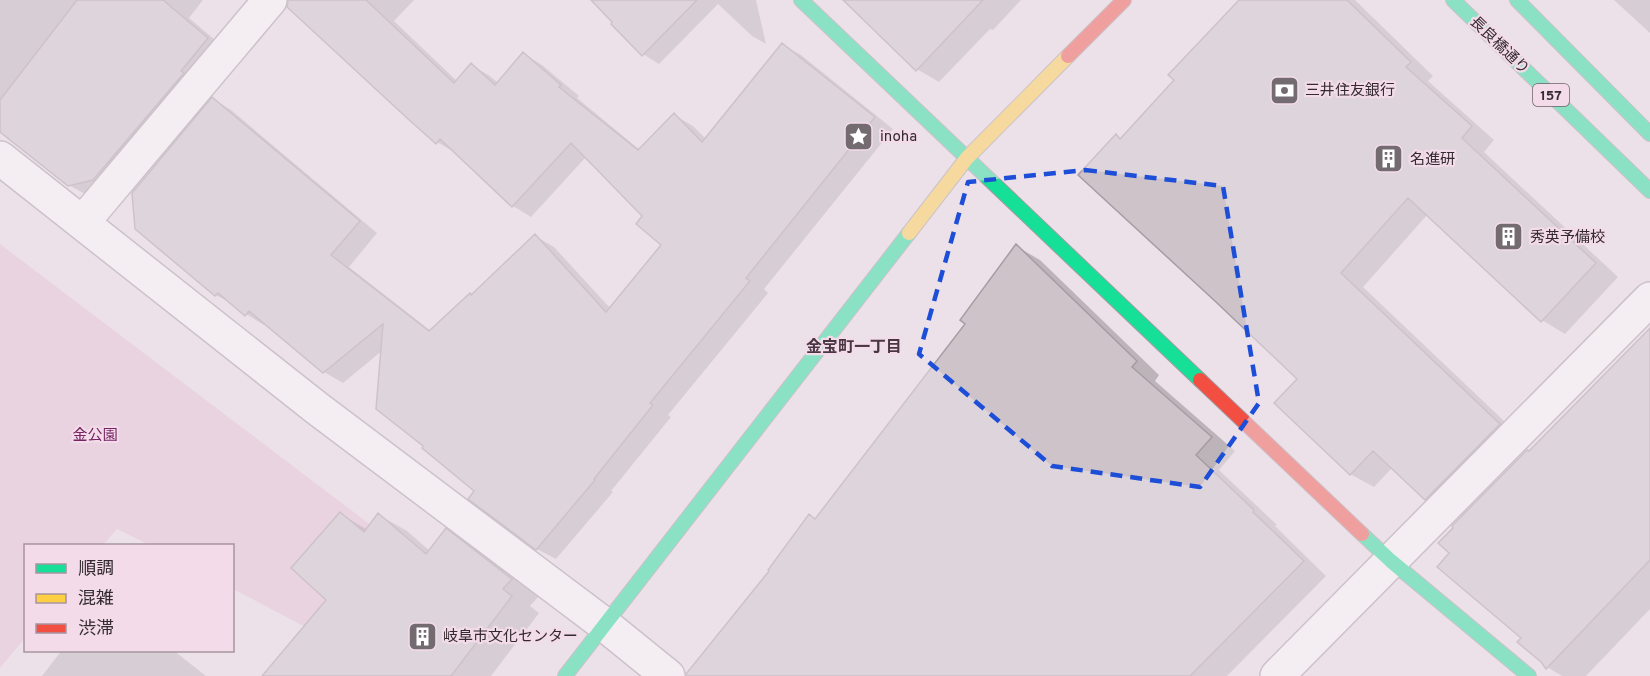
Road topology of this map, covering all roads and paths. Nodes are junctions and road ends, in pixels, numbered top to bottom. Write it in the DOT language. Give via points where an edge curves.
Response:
graph roads {
  1 [pos="270,0"];
  2 [pos="801,0"];
  3 [pos="1124,0"];
  4 [pos="1453,0"];
  5 [pos="1517,0"];
  6 [pos="1650,134"];
  7 [pos="0,158"];
  8 [pos="968,158"];
  9 [pos="1650,191"];
  10 [pos="82,223"];
  11 [pos="1650,299"];
  12 [pos="1391,561"];
  13 [pos="605,625"];
  14 [pos="566,676"];
  15 [pos="668,676"];
  16 [pos="1277,676"];
  17 [pos="1529,676"];
  1 -- 10 [label="street"];
  2 -- 8 [label="main road"];
  3 -- 8 [label="main road"];
  4 -- 9 [label="main road, 長良橋通り / 157"];
  5 -- 6 [label="main road, 157"];
  7 -- 10 [label="street"];
  8 -- 12 [label="main road"];
  8 -- 13 [label="main road"];
  10 -- 13 [label="street" via="318,409"];
  11 -- 12 [label="street"];
  12 -- 16 [label="street"];
  12 -- 17 [label="main road"];
  13 -- 14 [label="main road"];
  13 -- 15 [label="street"];
}
